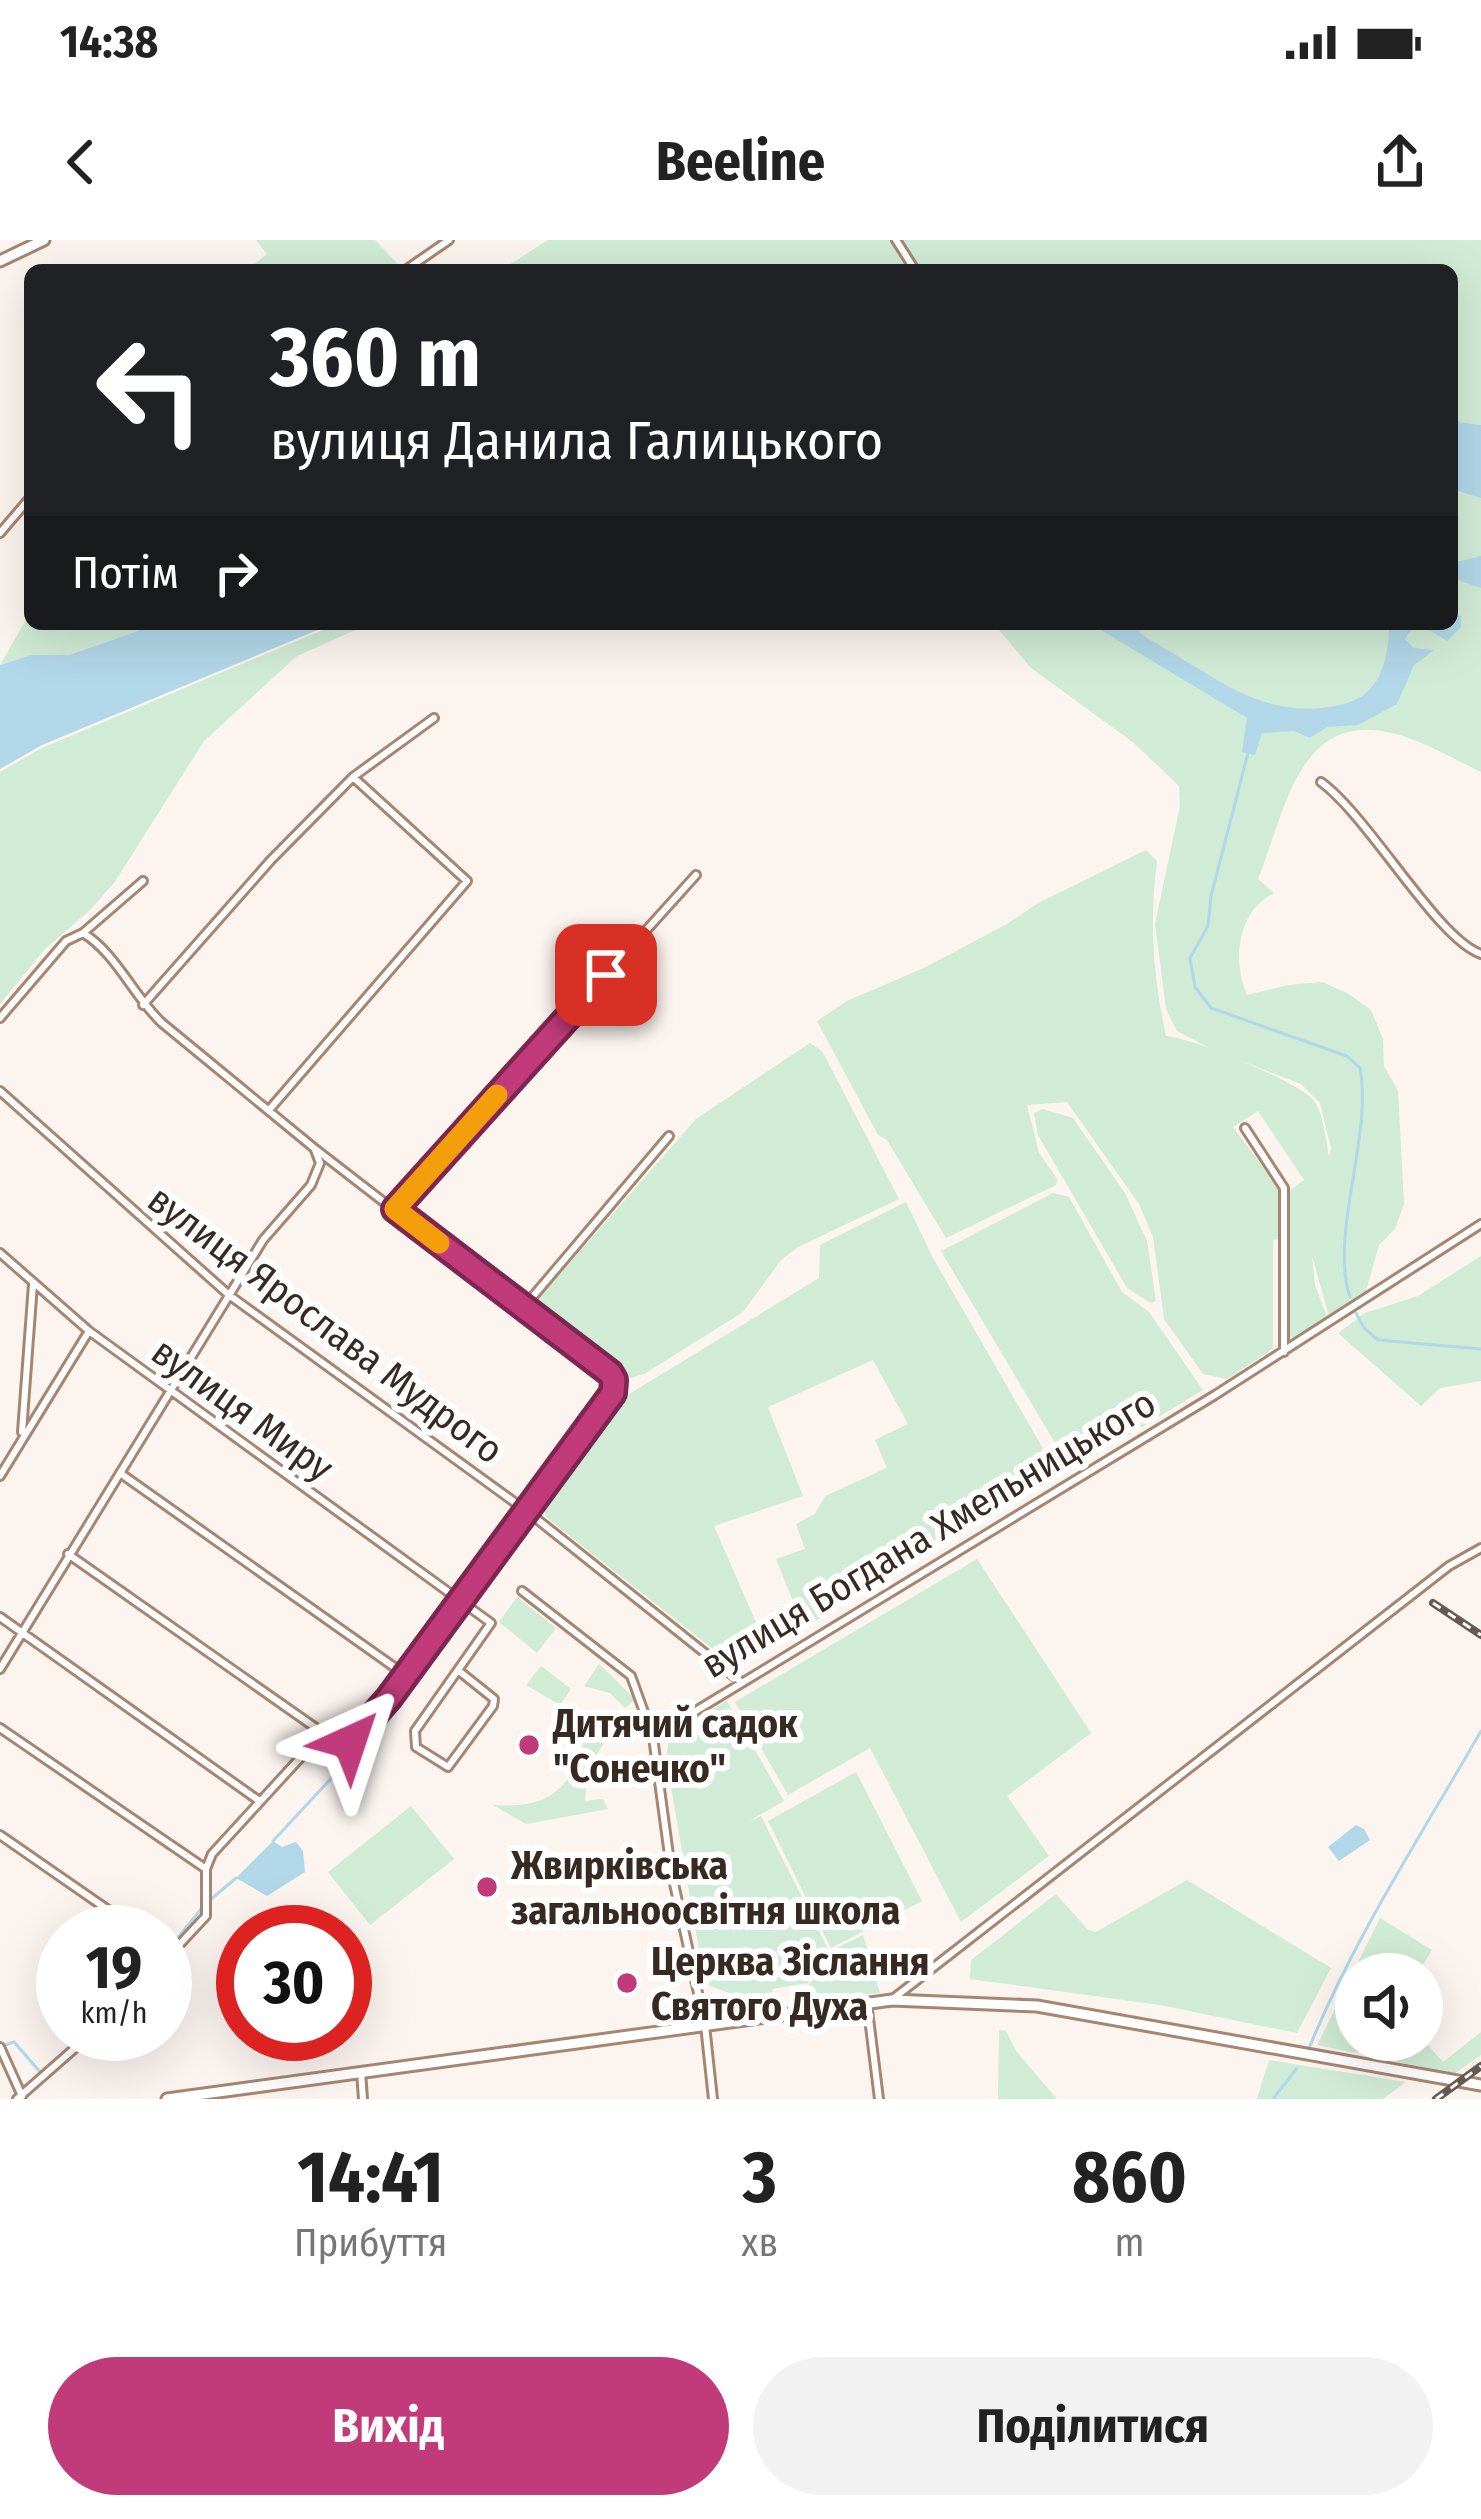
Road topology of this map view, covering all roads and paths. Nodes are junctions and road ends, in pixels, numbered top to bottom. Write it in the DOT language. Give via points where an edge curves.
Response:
graph roads {
  1 [pos="44,240"];
  2 [pos="449,240"];
  3 [pos="0,262"];
  4 [pos="414,264"];
  5 [pos="24,505"];
  6 [pos="0,532"];
  7 [pos="434,718"];
  8 [pos="353,777"];
  9 [pos="1321,782"];
  10 [pos="696,875"];
  11 [pos="142,881"];
  12 [pos="83,933"];
  13 [pos="1481,954"];
  14 [pos="142,1005"];
  15 [pos="0,1018"];
  16 [pos="0,1091"];
  17 [pos="269,1110"];
  18 [pos="1245,1128"];
  19 [pos="669,1136"];
  20 [pos="314,1148"];
  21 [pos="395,1209"];
  22 [pos="1481,1224"];
  23 [pos="0,1253"];
  24 [pos="32,1284"];
  25 [pos="230,1295"];
  26 [pos="524,1306"];
  27 [pos="89,1331"];
  28 [pos="1284,1352"];
  29 [pos="171,1390"];
  30 [pos="22,1435"];
  31 [pos="120,1473"];
  32 [pos="0,1476"];
  33 [pos="528,1512"];
  34 [pos="1481,1548"];
  35 [pos="68,1554"];
  36 [pos="522,1591"];
  37 [pos="462,1598"];
  38 [pos="0,1617"];
  39 [pos="21,1631"];
  40 [pos="0,1669"];
  41 [pos="459,1671"];
  42 [pos="404,1674"];
  43 [pos="740,1681"];
  44 [pos="0,1728"];
  45 [pos="323,1733"];
  46 [pos="653,1737"];
  47 [pos="258,1800"];
  48 [pos="0,1834"];
  49 [pos="206,1868"];
  50 [pos="101,1905"];
  51 [pos="192,1930"];
  52 [pos="892,2000"];
  53 [pos="867,2002"];
  54 [pos="705,2025"];
  55 [pos="0,2047"];
  56 [pos="61,2061"];
  57 [pos="361,2072"];
  58 [pos="1481,2085"];
  59 [pos="21,2098"];
  60 [pos="167,2099"];
  61 [pos="363,2099"];
  62 [pos="713,2099"];
  63 [pos="879,2099"];
  1 -- 3 [label="street"];
  2 -- 4 [label="street"];
  5 -- 6 [label="street"];
  7 -- 8 [label="street"];
  8 -- 14 [label="street"];
  8 -- 17 [label="street" via="467,881"];
  9 -- 13 [label="street"];
  10 -- 21 [label="street"];
  11 -- 12 [label="street"];
  12 -- 14 [label="street"];
  12 -- 15 [label="street" via="66,941"];
  14 -- 17 [label="street"];
  16 -- 25 [label="street, вулиця Ярослава Мудрого"];
  17 -- 20 [label="street"];
  18 -- 28 [label="street" via="1284,1188"];
  19 -- 26 [label="street"];
  20 -- 21 [label="street"];
  20 -- 25 [label="street" via="320,1162 311,1186 263,1240"];
  21 -- 26 [label="street"];
  22 -- 28 [label="street, вулиця Богдана Хмельницького"];
  23 -- 24 [label="street, вулиця Миру"];
  24 -- 27 [label="street, вулиця Миру"];
  24 -- 30 [label="street"];
  25 -- 29 [label="street"];
  25 -- 33 [label="street, вулиця Ярослава Мудрого"];
  26 -- 33 [label="street" via="610,1373 614,1386"];
  27 -- 29 [label="street, вулиця Миру"];
  27 -- 30 [label="street"];
  28 -- 43 [label="street, вулиця Богдана Хмельницького"];
  29 -- 31 [label="street"];
  29 -- 37 [label="street, вулиця Миру"];
  30 -- 32 [label="street"];
  31 -- 35 [label="street"];
  31 -- 42 [label="street"];
  33 -- 37 [label="street"];
  33 -- 43 [label="street, вулиця Ярослава Мудрого"];
  34 -- 52 [label="street"];
  35 -- 39 [label="street"];
  35 -- 45 [label="street"];
  36 -- 46 [label="street" via="631,1676"];
  37 -- 41 [label="street" via="491,1623"];
  37 -- 42 [label="street"];
  38 -- 39 [label="street"];
  39 -- 40 [label="street"];
  39 -- 47 [label="street"];
  41 -- 41 [label="street" via="494,1706 448,1767 414,1739"];
  42 -- 45 [label="street" via="350,1742"];
  43 -- 46 [label="street, вулиця Богдана Хмельницького"];
  44 -- 49 [label="street"];
  45 -- 47 [label="street"];
  46 -- 54 [label="street"];
  47 -- 49 [label="street"];
  48 -- 50 [label="street"];
  49 -- 51 [label="street" via="206,1916"];
  52 -- 53 [label="street"];
  52 -- 58 [label="street" via="1037,2006"];
  53 -- 54 [label="street"];
  53 -- 63 [label="street"];
  54 -- 57 [label="street"];
  54 -- 62 [label="street"];
  55 -- 59 [label="street"];
  56 -- 59 [label="street"];
  57 -- 60 [label="street"];
  57 -- 61 [label="street"];
}
